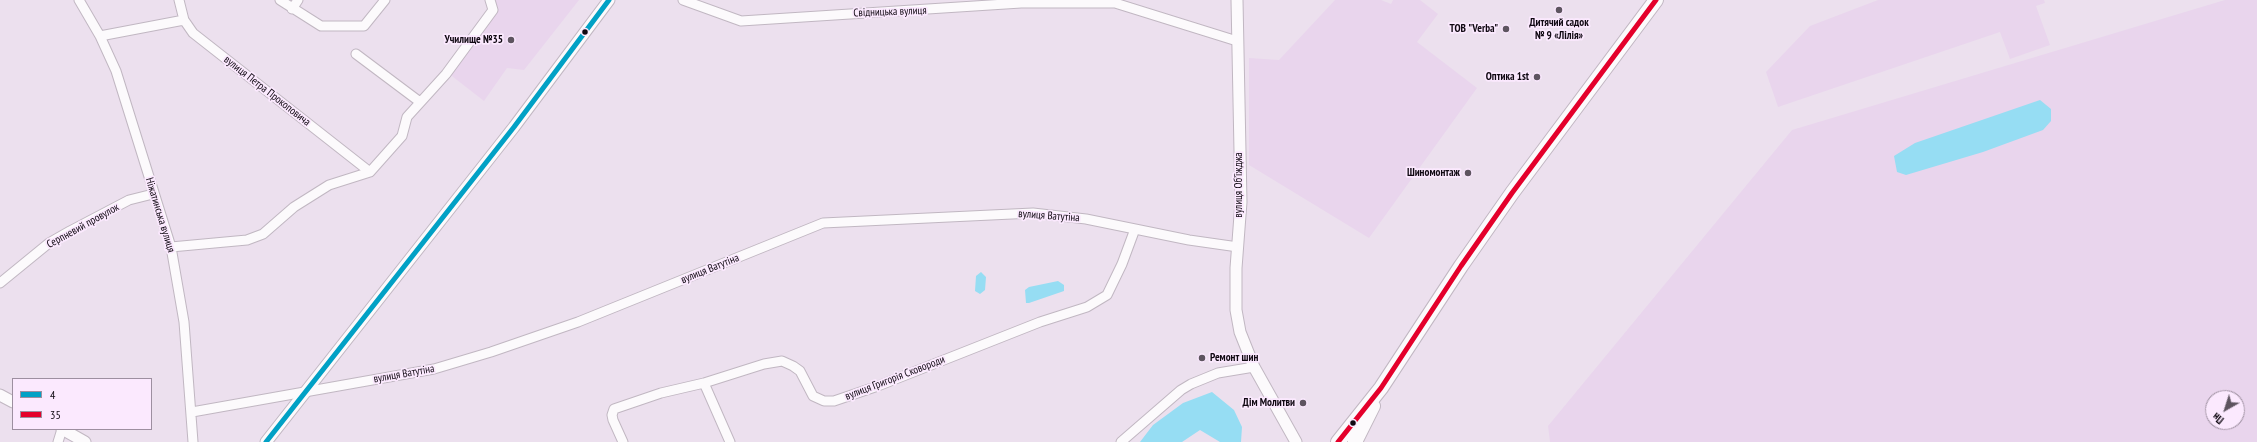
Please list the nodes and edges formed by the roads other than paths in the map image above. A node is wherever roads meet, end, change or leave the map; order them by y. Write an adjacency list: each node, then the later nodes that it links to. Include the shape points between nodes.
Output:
1 (79, 0): 13 (street, Ніжатинська вулиця)
2 (179, 0): 12 (street, вулиця Петра Прокоповича)
3 (280, 0): 11 (street)
4 (298, 0): 11 (street)
5 (385, 0): 11 (street, via 364,26 320,26)
6 (490, 0): 16 (street, via 493,10 446,74)
7 (609, 0): 26 (street, via 514,127)
8 (683, 0): 14 (street, Свідницька вулиця, via 741,21 1021,3 1115,3)
9 (1237, 0): 14 (street, вулиця Обʼїжджа)
10 (1656, 0): 25 (main road, via 1512,193)
11 (292, 9)
12 (184, 20): 13 (street); 17 (street, вулиця Петра Прокоповича, via 194,33)
13 (100, 36): 18 (street, Ніжатинська вулиця, via 116,70)
14 (1238, 41): 21 (street, вулиця Обʼїжджа, via 1241,202)
15 (356, 54): 16 (street)
16 (420, 102): 17 (street, via 407,117 402,136)
17 (370, 172): 20 (street, via 329,185 294,207 263,234 247,240)
18 (153, 194): 20 (street, Ніжатинська вулиця); 22 (street, Серпневий провулок, via 130,200 49,243)
19 (1135, 229): 21 (street, вулиця Ватутіна); 24 (street, вулиця Григорія Сковороди, via 1107,295 1087,307 1040,322 878,386 834,401 818,400 809,392 800,371 782,361); 26 (street, вулиця Ватутіна, via 1086,219 1033,213 823,223 573,323 491,352 434,369)
20 (171, 247): 29 (street, Ніжатинська вулиця, via 184,322)
21 (1238, 247): 23 (street, вулиця Обʼїжджа, via 1236,310 1240,332)
22 (0, 283)
23 (1254, 367): 32 (street, вулиця Обʼїжджа); 39 (street, via 1218,373 1191,384)
24 (704, 383): 37 (street, вулиця Григорія Сковороди, via 661,393 614,410 613,420); 38 (street)
25 (1381, 388): 40 (main road); 41 (main road)
26 (305, 391): 29 (street, вулиця Ватутіна); 36 (street)
27 (0, 395): 28 (street)
28 (12, 401)
29 (192, 412): 35 (street, Ніжатинська вулиця)
30 (62, 430): 33 (street)
31 (64, 430): 34 (street)
32 (1297, 440)
33 (58, 442)
34 (85, 442)
35 (193, 442)
36 (266, 442)
37 (623, 442)
38 (730, 442)
39 (1121, 442)
40 (1338, 442)
41 (1355, 442)

